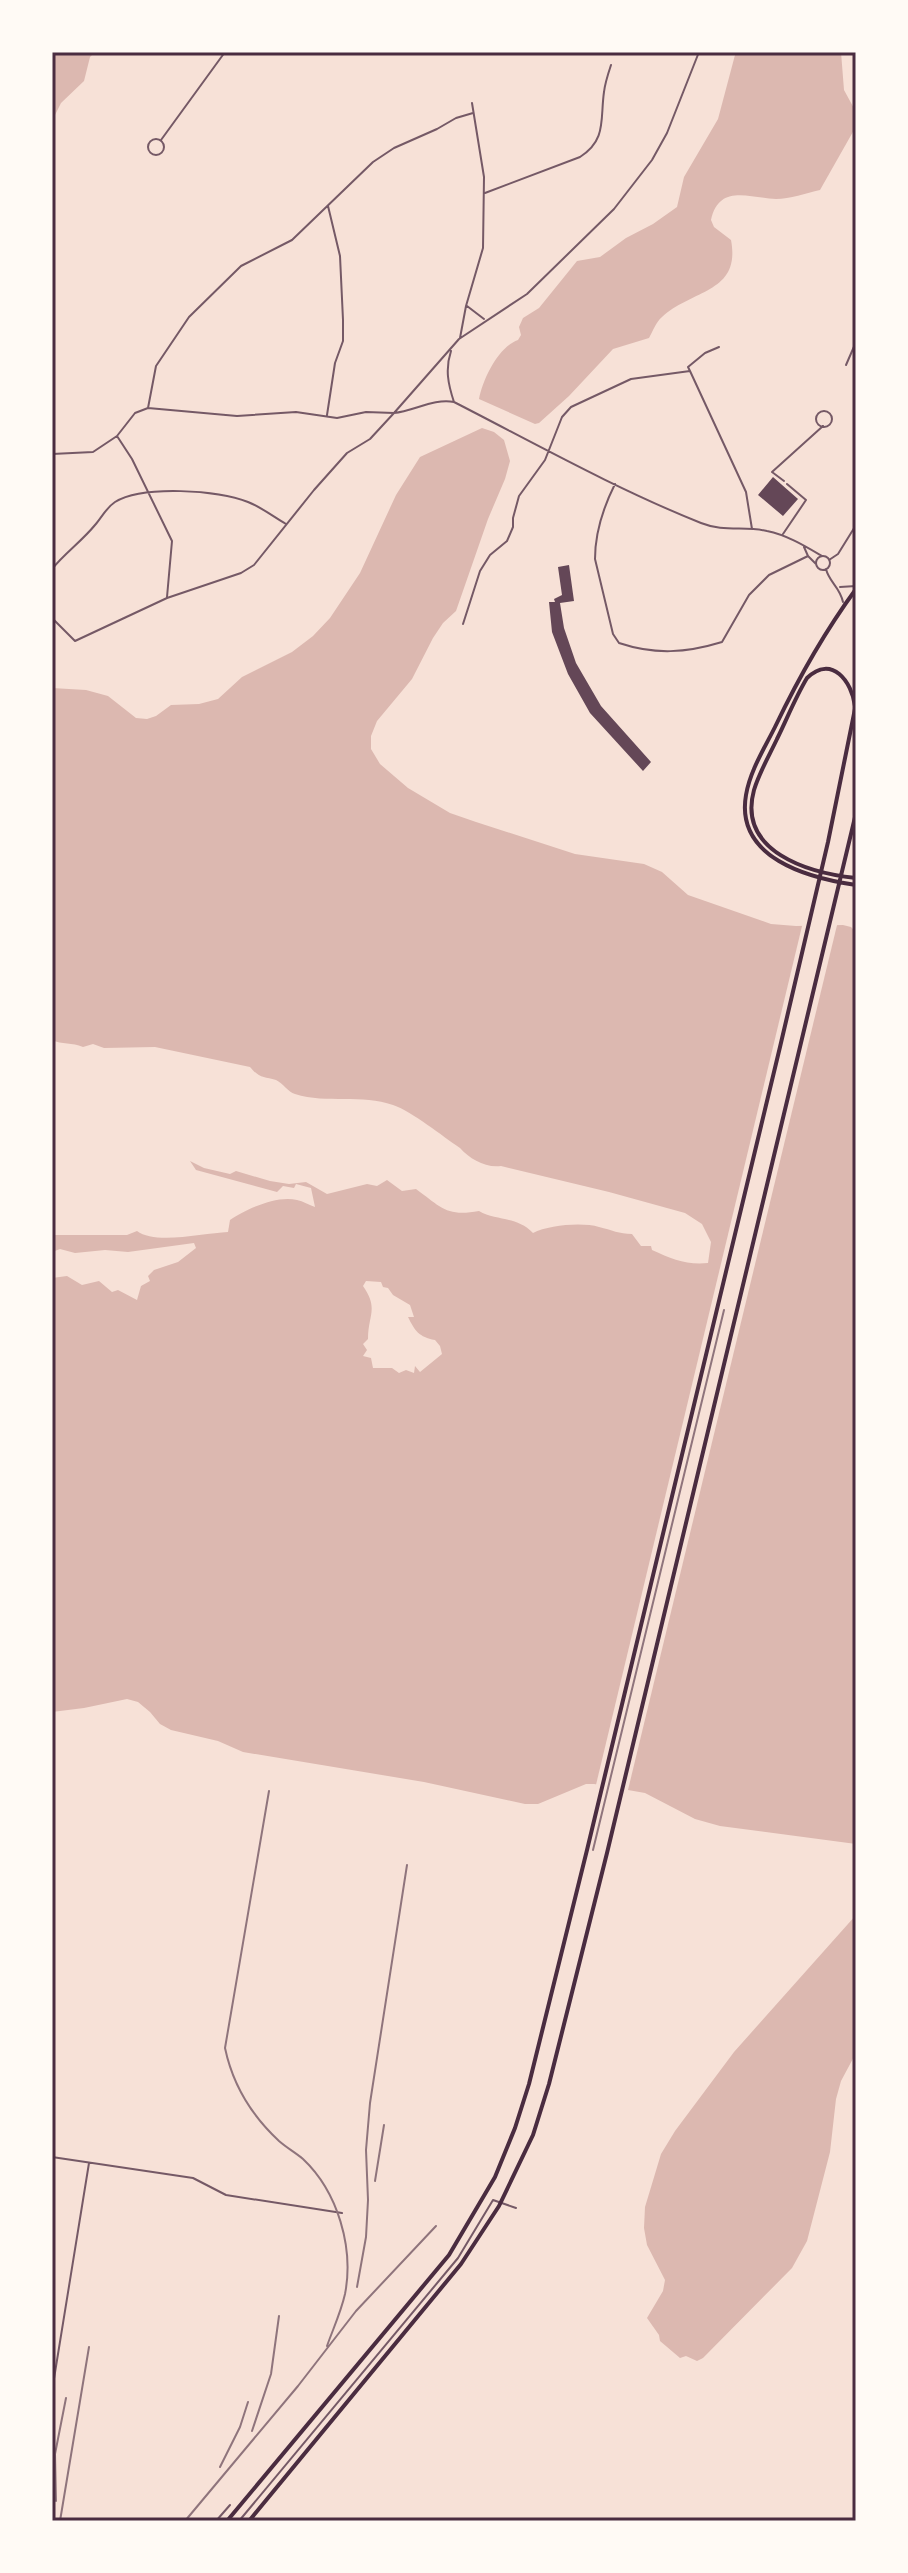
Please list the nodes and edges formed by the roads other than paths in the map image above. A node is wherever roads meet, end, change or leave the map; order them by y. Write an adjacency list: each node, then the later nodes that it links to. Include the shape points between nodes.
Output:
1 (225, 52): 6 (street)
2 (699, 52): 10 (street, via 667,133 614,209 527,294)
3 (611, 65): 7 (street, via 600,131 591,150)
4 (472, 103): 5 (street)
5 (473, 113): 7 (street); 8 (street, via 394,148)
6 (161, 140): 6 (street, via 149,142 151,154 163,152)
7 (484, 194): 9 (street, via 483,248)
8 (327, 205): 18 (street, via 292,240 241,266 189,317 156,366); 20 (street, via 340,256 343,320)
9 (466, 306): 10 (street); 11 (street)
10 (486, 320): 11 (street)
11 (459, 339): 14 (street)
12 (856, 342): 15 (street)
13 (719, 347): 16 (street, via 694,360)
14 (452, 350): 17 (street, via 446,364); 19 (street)
15 (846, 365)
16 (690, 371): 23 (street, via 631,379 571,407); 29 (street, via 746,492)
17 (454, 402): 19 (street); 23 (street)
18 (148, 408): 20 (street); 22 (street, via 135,413)
19 (394, 413): 20 (street); 27 (street, via 370,439 347,453)
20 (327, 417)
21 (823, 426): 30 (street, via 772,472 806,500)
22 (117, 436): 24 (street, via 93,452); 26 (street)
23 (547, 449): 25 (street); 43 (street, via 519,496 507,541 480,571)
24 (52, 454)
25 (615, 484): 29 (street, via 706,525); 32 (street, via 603,506 595,559 619,643 655,653 694,651 722,642 749,595 769,575)
26 (147, 493): 27 (street, via 192,492 249,502); 36 (street, via 118,500 106,509); 40 (street, via 172,541)
27 (287, 524): 40 (street, via 254,565)
28 (856, 525): 34 (street)
29 (752, 529): 30 (street)
30 (782, 535): 31 (street)
31 (803, 546): 32 (street); 33 (street)
32 (808, 556): 35 (street)
33 (822, 556): 34 (street); 35 (street)
34 (829, 560): 37 (street)
35 (817, 565): 37 (street)
36 (52, 569)
37 (826, 569): 38 (street)
38 (839, 587): 39 (street); 41 (street)
39 (856, 587): 41 (highway)
40 (167, 598): 42 (street, via 75,641)
41 (844, 606): 47 (highway, via 802,670 751,777 745,811 753,837 781,864)
42 (52, 618)
43 (463, 624)
44 (856, 705): 46 (highway, via 851,685 840,674 812,673 758,779 752,806 757,831 773,851 805,867); 55 (highway, via 828,842 587,1850 515,2128 495,2177 449,2255)
45 (856, 813): 57 (highway, via 607,1853 533,2135 467,2257)
46 (856, 878)
47 (856, 885)
48 (52, 2157): 49 (street)
49 (89, 2163): 51 (street, via 193,2178 226,2195); 52 (street)
50 (516, 2208): 56 (street, via 493,2200 458,2258)
51 (342, 2213)
52 (52, 2391)
53 (230, 2505): 54 (street)
54 (216, 2521)
55 (227, 2521)
56 (239, 2521)
57 (249, 2521)

